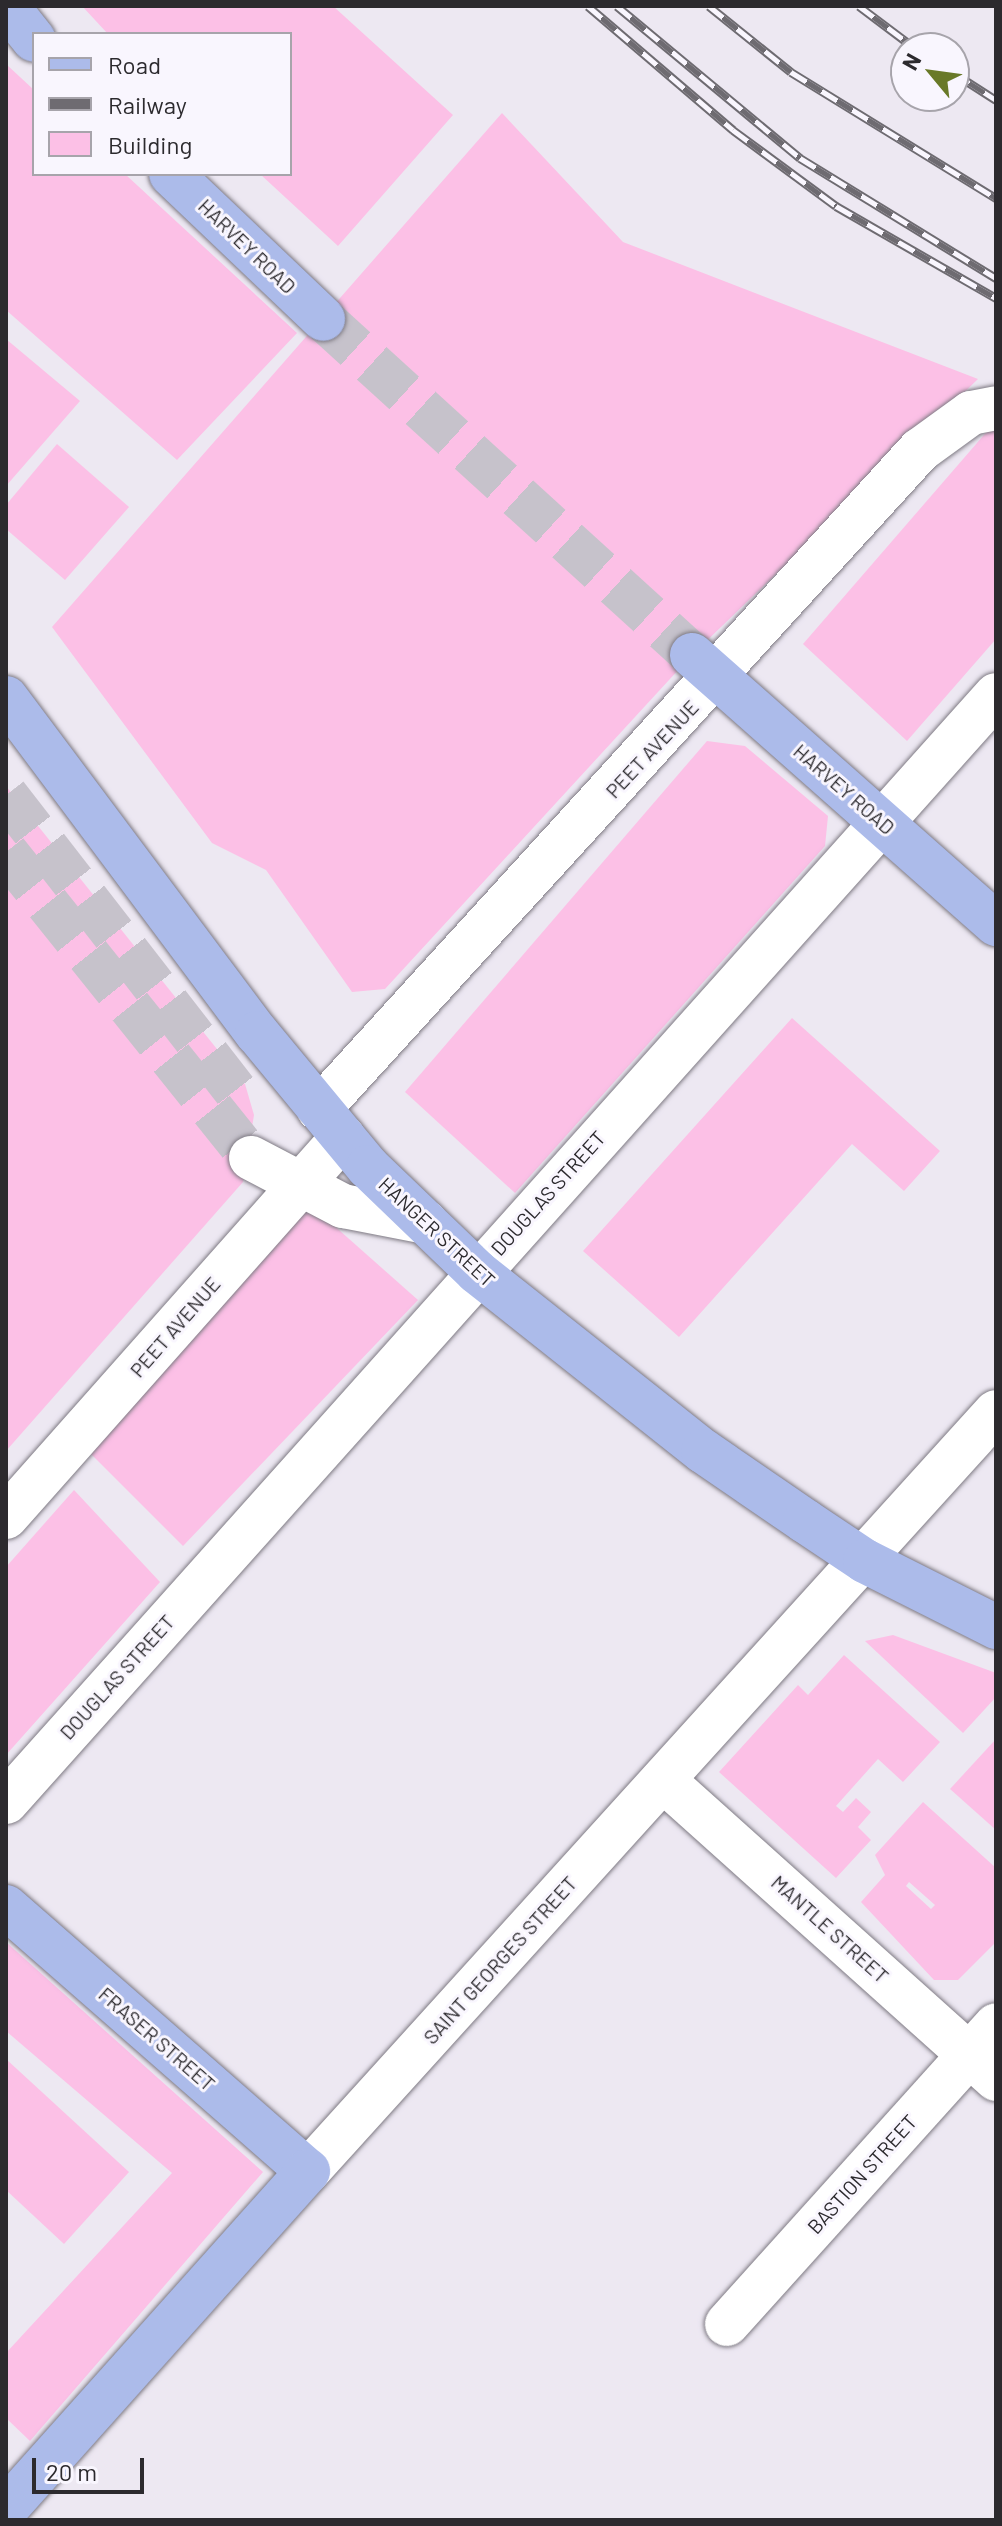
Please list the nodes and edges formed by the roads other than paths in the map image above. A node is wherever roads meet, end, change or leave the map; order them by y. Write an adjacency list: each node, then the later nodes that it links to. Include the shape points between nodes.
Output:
1 (7, 6): 2 (main road)
2 (32, 37)
3 (173, 176): 4 (main road, HARVEY ROAD)
4 (323, 319)
5 (996, 408): 6 (street, PEET AVENUE, via 971,413 920,450)
6 (704, 666): 9 (main road, HARVEY ROAD); 11 (street, PEET AVENUE)
7 (996, 695): 9 (street, DOUGLAS STREET)
8 (6, 698): 11 (main road, HANGER STREET, via 163,914)
9 (882, 823): 10 (main road, HARVEY ROAD); 15 (street, DOUGLAS STREET)
10 (996, 924)
11 (331, 1123): 13 (street, PEET AVENUE); 14 (main road, HANGER STREET)
12 (251, 1158): 13 (street)
13 (300, 1180): 14 (street, via 343,1206); 17 (street, PEET AVENUE)
14 (425, 1222): 15 (main road, HANGER STREET)
15 (477, 1272): 18 (main road, HANGER STREET, via 703,1451); 21 (street, DOUGLAS STREET)
16 (996, 1412): 18 (street, SAINT GEORGES STREET)
17 (6, 1517)
18 (865, 1561): 19 (main road, HANGER STREET); 20 (street, SAINT GEORGES STREET)
19 (996, 1627)
20 (663, 1780): 23 (street, MANTLE STREET); 24 (street, SAINT GEORGES STREET)
21 (6, 1802)
22 (6, 1907): 24 (main road, FRASER STREET)
23 (987, 2053): 25 (street, BASTION STREET)
24 (308, 2171): 26 (main road, SAINT GEORGES STREET)
25 (727, 2324)
26 (6, 2509)

